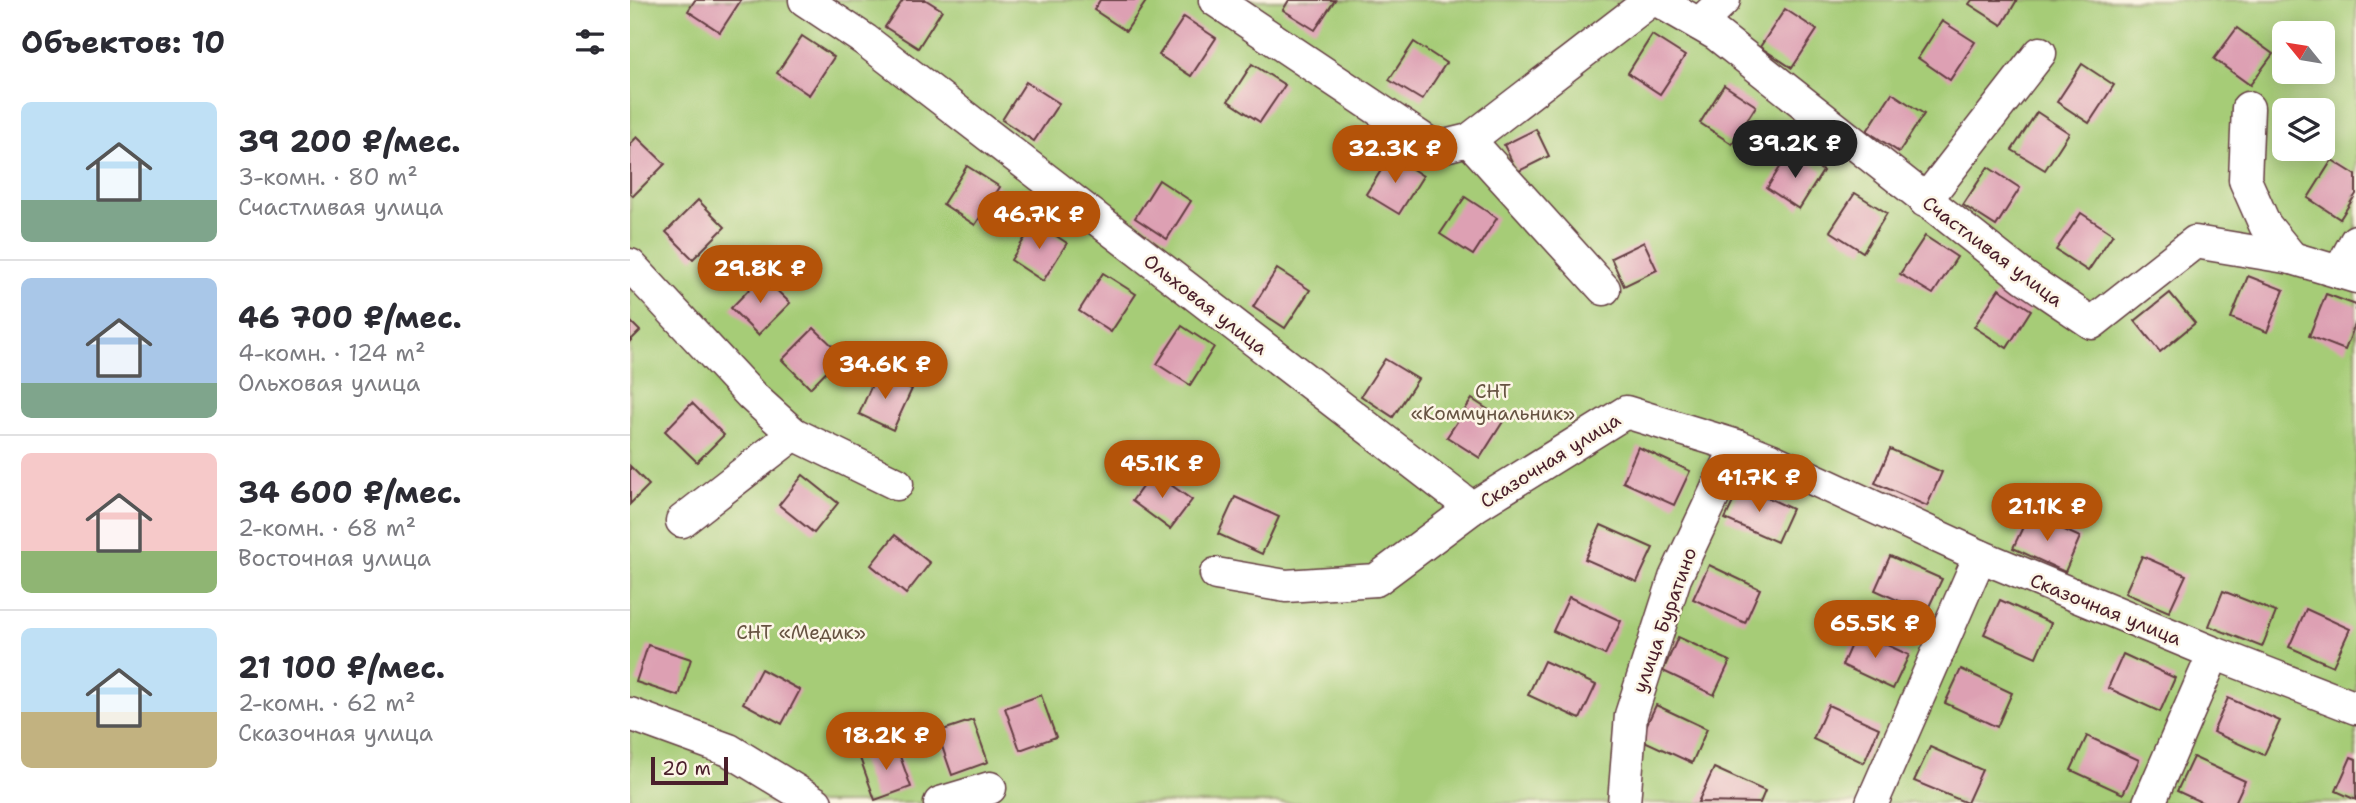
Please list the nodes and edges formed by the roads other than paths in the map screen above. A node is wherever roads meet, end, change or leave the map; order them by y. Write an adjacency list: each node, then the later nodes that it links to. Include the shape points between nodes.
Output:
1 (805, 0): 19 (street, Ольховая улица, via 865,40)
2 (1215, 0): 9 (street, via 1436,148)
3 (1651, 0): 9 (street)
4 (1657, 0): 6 (street, Счастливая улица)
5 (1724, 0): 6 (street)
6 (1699, 24): 10 (street, Счастливая улица)
7 (2040, 53): 10 (street)
8 (2248, 108): 12 (street, via 2245,180 2265,225)
9 (1469, 140): 15 (street)
10 (1925, 201): 12 (street, Счастливая улица, via 2092,323 2195,242)
11 (2356, 241): 14 (street)
12 (2292, 258): 14 (street, Счастливая улица)
13 (630, 265): 16 (street, via 752,396)
14 (2348, 275)
15 (1604, 289)
16 (794, 434): 18 (street); 20 (street)
17 (1737, 446): 19 (street, Сказочная улица, via 1626,412); 21 (street, Сказочная улица); 29 (street, улица Буратино, via 1675,578 1631,715)
18 (897, 484)
19 (1472, 508): 22 (street, Сказочная улица, via 1376,580 1286,586)
20 (682, 522)
21 (1980, 556): 23 (street, Сказочная улица); 30 (street)
22 (1216, 574)
23 (2214, 653): 24 (street, Сказочная улица); 31 (street)
24 (2356, 708)
25 (630, 714): 27 (street, via 729,750)
26 (990, 788): 28 (street)
27 (816, 803)
28 (940, 803)
29 (1624, 803)
30 (1872, 803)
31 (2149, 803)

